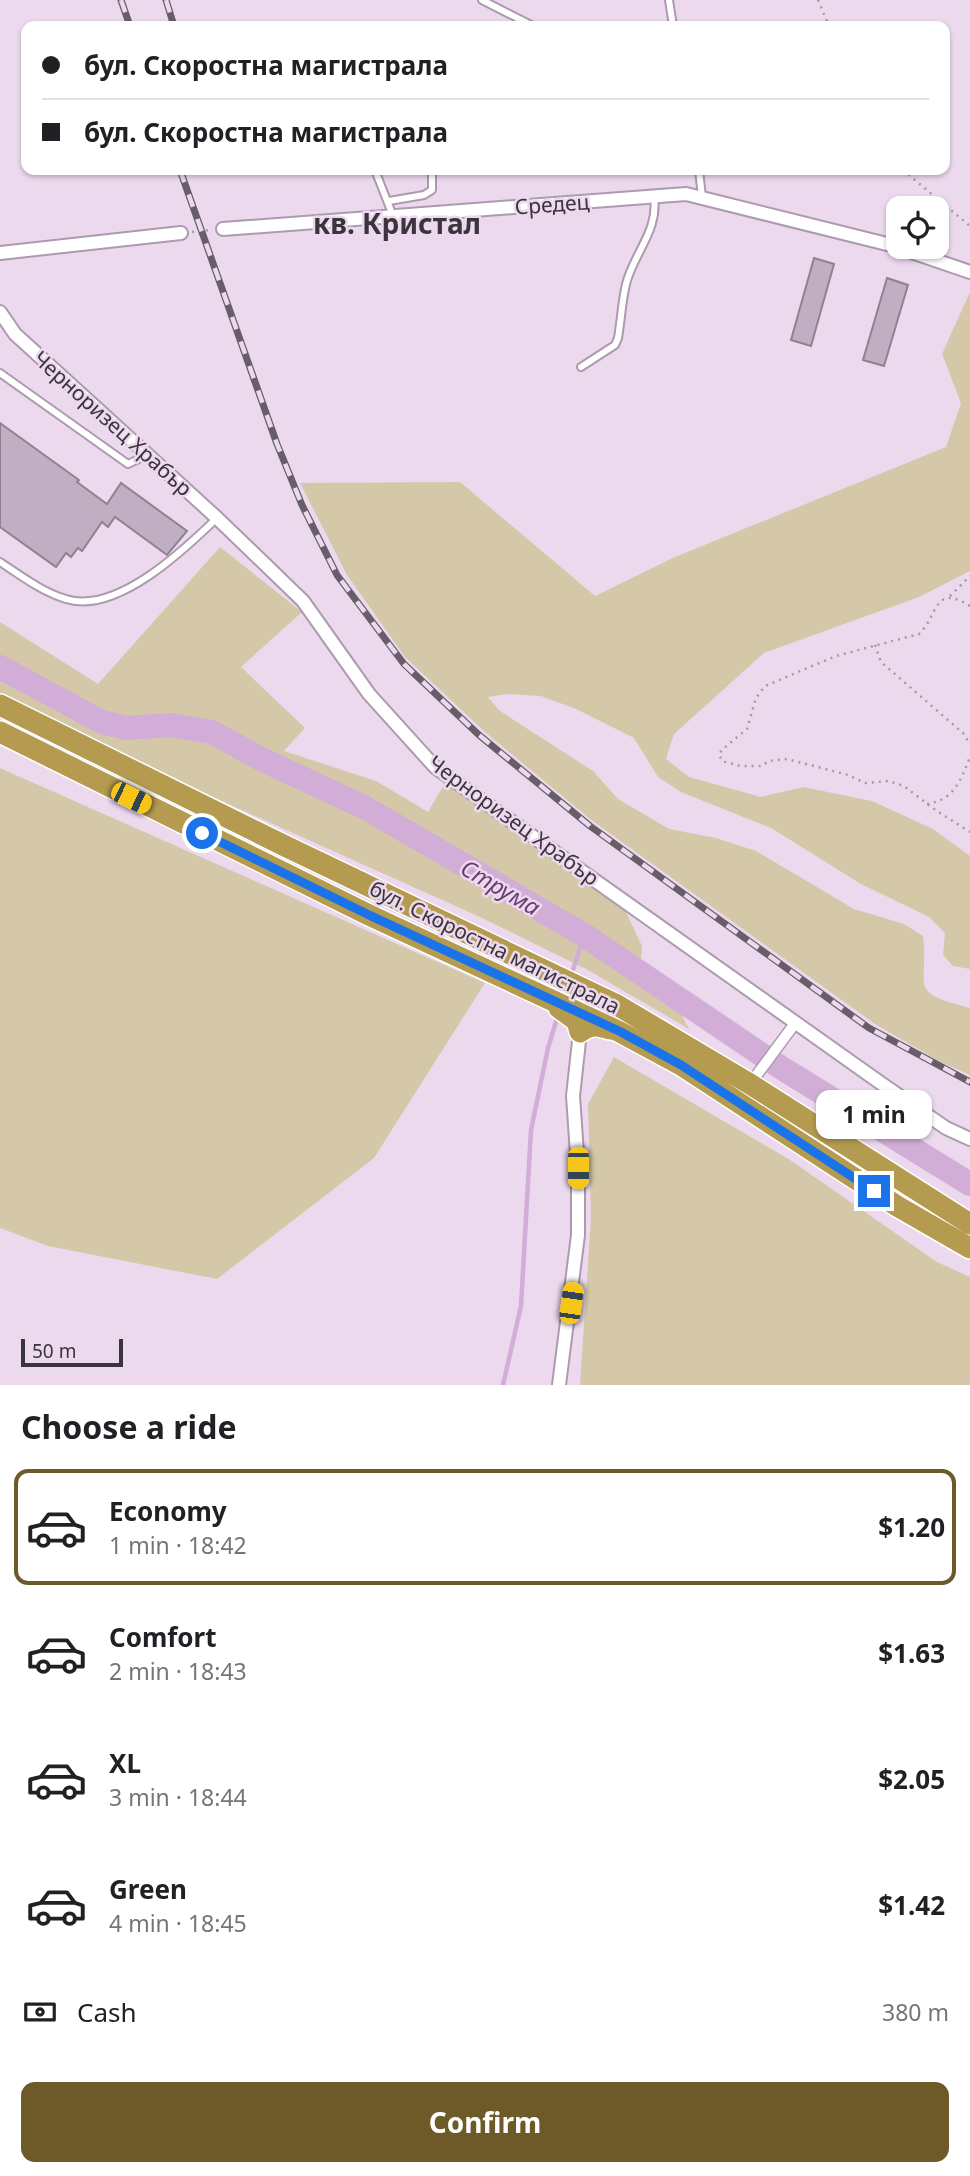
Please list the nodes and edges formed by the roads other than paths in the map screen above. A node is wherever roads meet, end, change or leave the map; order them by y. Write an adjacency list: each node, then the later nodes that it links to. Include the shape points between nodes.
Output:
1 (482, 0): 3 (lane)
2 (669, 0): 4 (lane)
3 (523, 21)
4 (672, 21)
5 (377, 175): 10 (lane)
6 (432, 175): 10 (lane, via 432,190 424,195)
7 (700, 175): 9 (lane)
8 (654, 197): 9 (street, Средец); 11 (street, Средец); 17 (lane, via 653,222 626,282 615,345)
9 (702, 197): 15 (street, Средец, via 891,245)
10 (389, 201): 11 (lane)
11 (393, 216): 12 (street, Средец)
12 (223, 229)
13 (181, 233): 14 (street)
14 (0, 253)
15 (970, 272)
16 (0, 312): 19 (street, Черноризец Храбър, via 15,334)
17 (581, 367)
18 (0, 373): 19 (lane, via 128,464)
19 (147, 456): 20 (street, Черноризец Храбър)
20 (217, 518): 21 (lane, via 173,560 113,595 85,602 65,599); 25 (street, Черноризец Храбър, via 303,601 369,694 435,767)
21 (0, 562)
22 (0, 705): 28 (highway, бул. Скоростна магистрала, via 585,988)
23 (0, 732): 24 (highway, бул. Скоростна магистрала)
24 (477, 964): 26 (highway, via 569,1014); 27 (highway, бул. Скоростна магистрала)
25 (796, 1022): 28 (street); 29 (street, Черноризец Храбър, via 936,1121)
26 (580, 1032): 27 (highway, via 596,1025); 32 (street, via 573,1096 578,1235)
27 (621, 1032): 31 (highway, бул. Скоростна магистрала, via 681,1065 897,1206)
28 (753, 1079): 30 (highway, бул. Скоростна магистрала)
29 (970, 1139)
30 (970, 1224)
31 (970, 1248)
32 (559, 1385)

